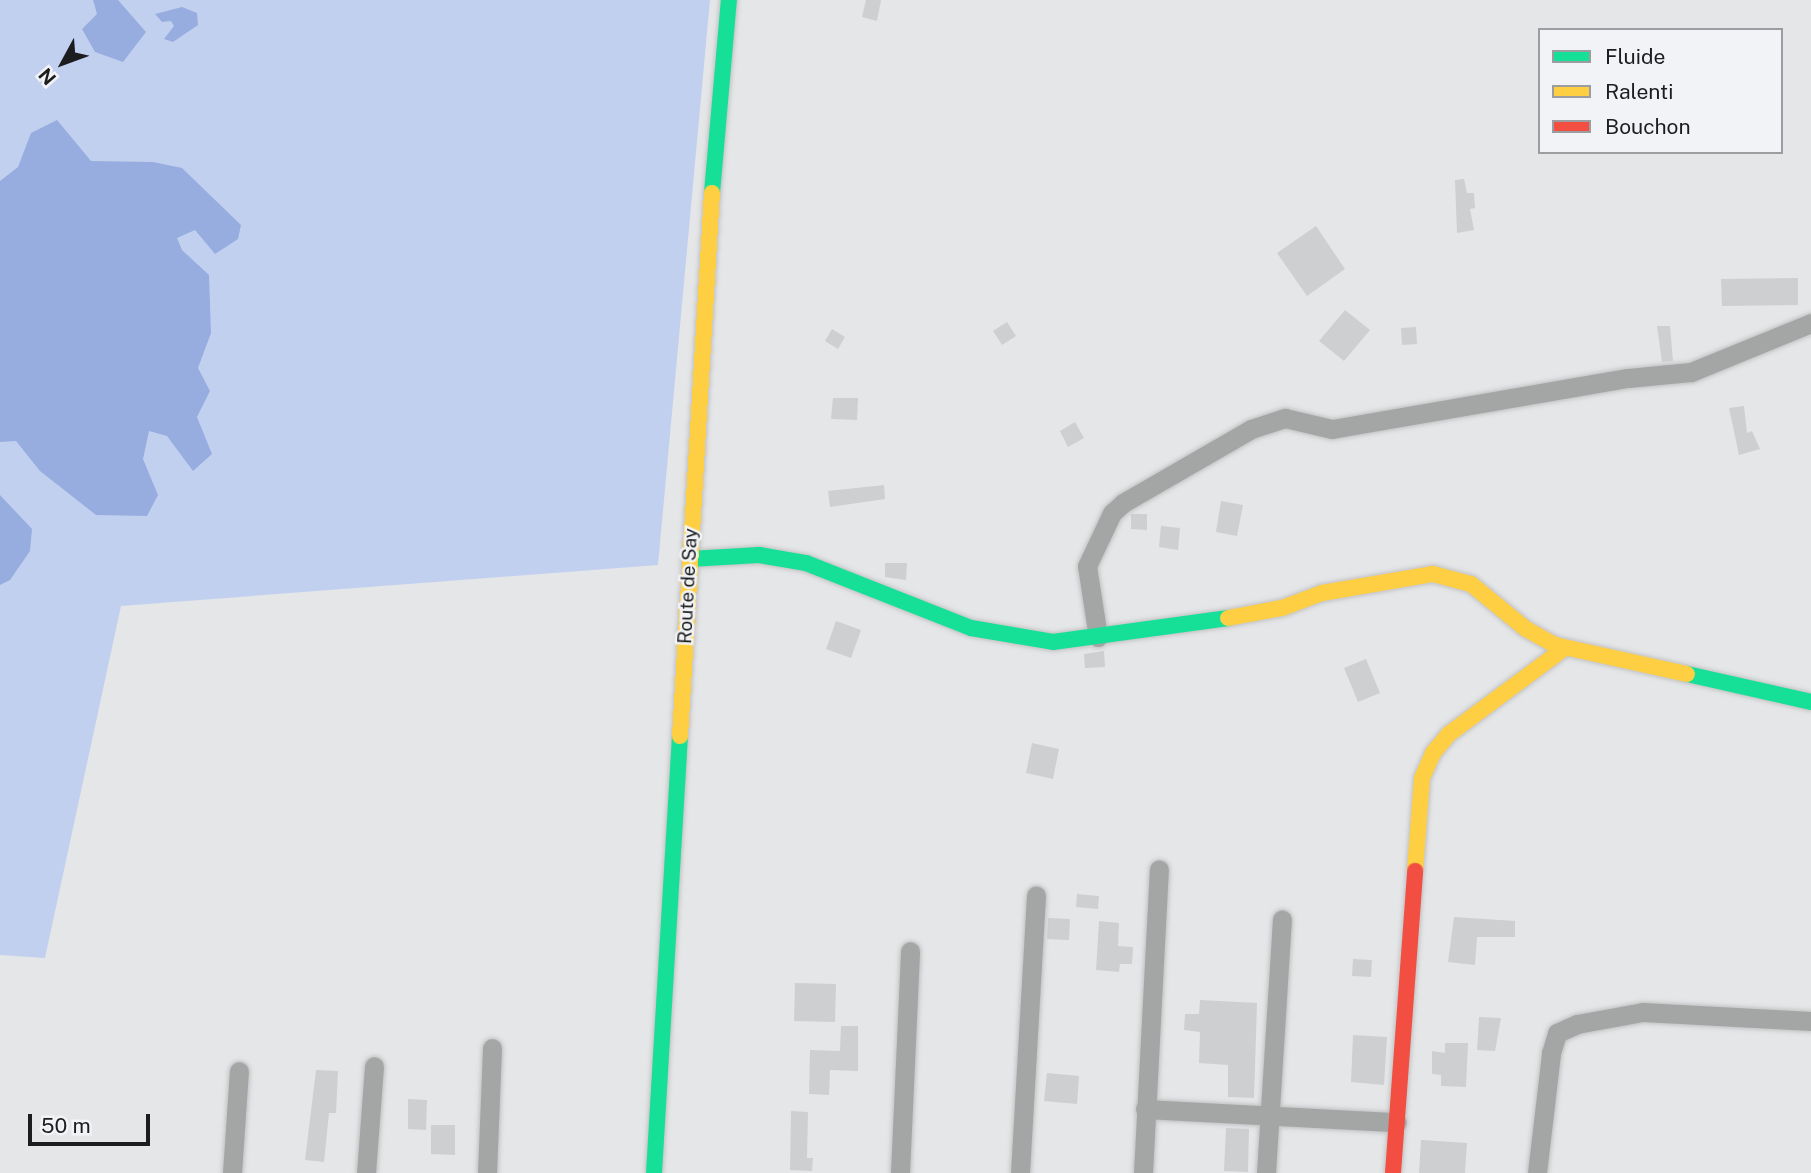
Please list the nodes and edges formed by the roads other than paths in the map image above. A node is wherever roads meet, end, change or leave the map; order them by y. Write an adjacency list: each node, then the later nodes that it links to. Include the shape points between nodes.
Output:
1 (729, 0): 3 (street, Route de Say)
2 (1811, 323): 4 (street, via 1691,372 1628,378 1332,429 1285,418 1251,429 1112,513 1087,566)
3 (690, 559): 4 (street, via 759,555 806,563 971,628 1053,642); 21 (street, Route de Say)
4 (1098, 637): 5 (street, via 1224,620 1283,608 1322,593 1433,574 1471,584 1526,629)
5 (1565, 648): 6 (street); 17 (street, via 1449,734 1433,753 1422,778)
6 (1811, 702)
7 (1159, 869): 15 (street)
8 (1036, 895): 23 (street)
9 (1282, 920): 16 (street)
10 (910, 951): 22 (street)
11 (1811, 1021): 27 (street, via 1643,1012 1577,1024 1557,1033 1550,1053)
12 (492, 1048): 20 (street)
13 (374, 1066): 19 (street)
14 (239, 1071): 18 (street)
15 (1145, 1110): 16 (street); 24 (street)
16 (1270, 1115): 17 (street); 25 (street)
17 (1396, 1122): 26 (street)
18 (232, 1173)
19 (366, 1173)
20 (487, 1173)
21 (654, 1173)
22 (900, 1173)
23 (1020, 1173)
24 (1143, 1173)
25 (1266, 1173)
26 (1393, 1173)
27 (1537, 1173)

